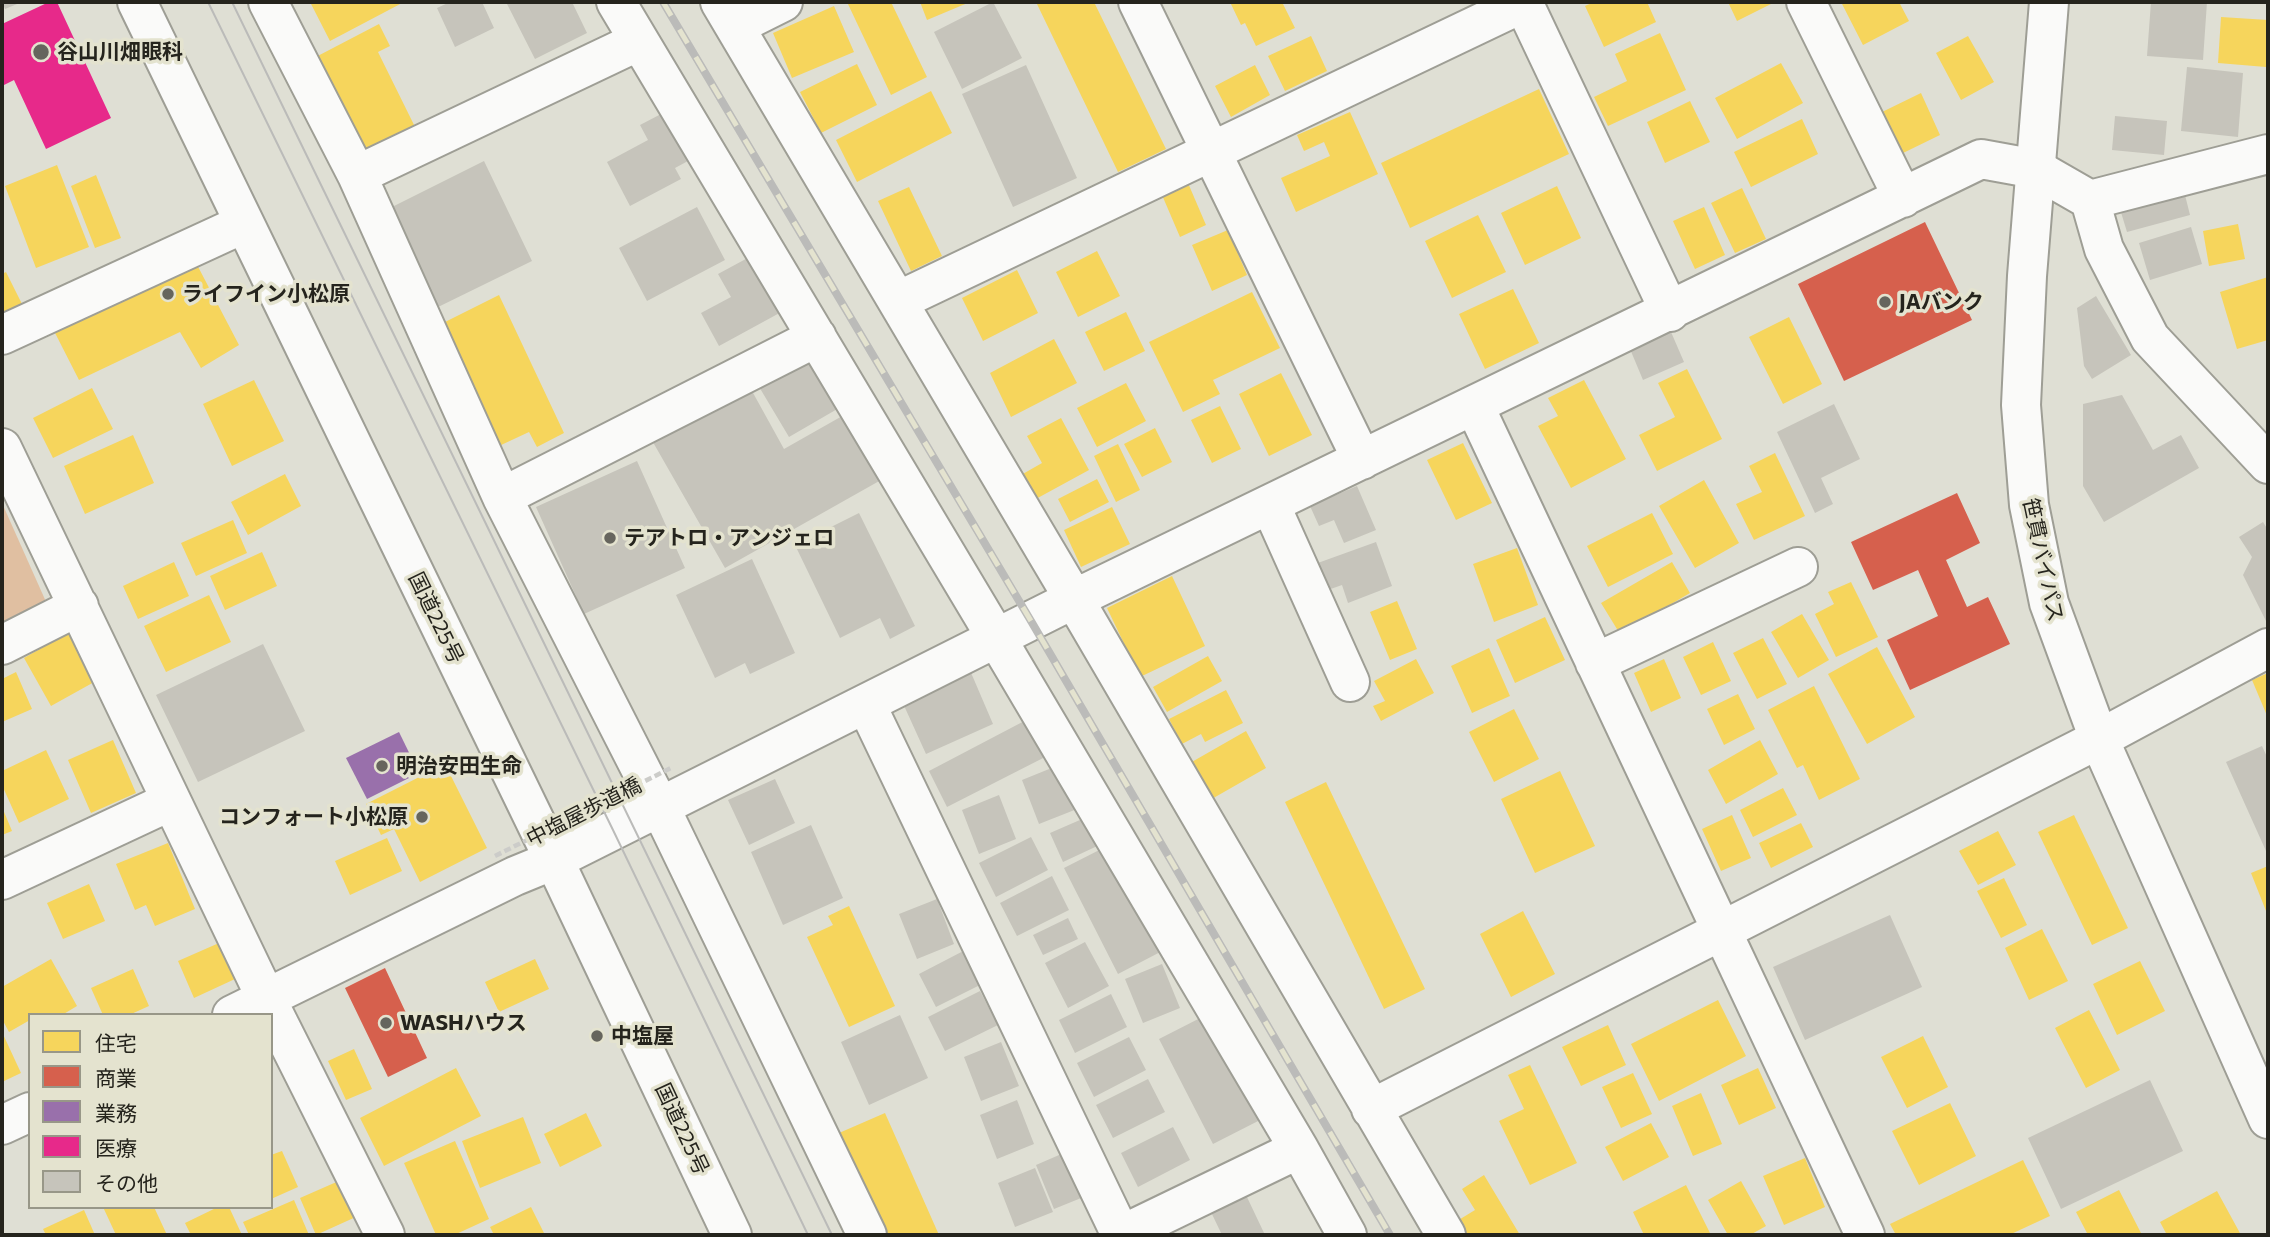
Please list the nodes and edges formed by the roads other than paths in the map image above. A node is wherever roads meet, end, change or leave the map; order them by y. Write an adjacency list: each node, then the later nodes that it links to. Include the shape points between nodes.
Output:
1 (136, 2): 17 (main road, 国道225号)
2 (268, 2): 14 (main road)
3 (616, 2): 10 (main road)
4 (783, 2): 9 (main road)
5 (1138, 2): 11 (main road)
6 (1524, 2): 11 (main road); 19 (main road)
7 (1806, 2): 15 (main road)
8 (2049, 2): 13 (main road, 笹貫バイパス)
9 (728, 14): 18 (main road)
10 (639, 41): 14 (main road); 21 (main road)
11 (1211, 151): 18 (main road); 24 (main road)
12 (2268, 154): 16 (main road)
13 (2036, 169): 15 (main road, via 1981,159); 16 (main road); 37 (main road, 笹貫バイパス, via 2021,405 2029,505 2049,603)
14 (357, 175): 26 (main road)
15 (1903, 198): 19 (main road)
16 (2090, 200): 25 (main road, via 2104,249 2150,338)
17 (243, 224): 20 (main road); 40 (main road, 国道225号)
18 (898, 300): 29 (main road)
19 (1670, 312): 22 (main road)
20 (2, 335)
21 (817, 337): 26 (main road); 31 (main road)
22 (1474, 405): 24 (main road); 34 (main road)
23 (2, 448): 30 (main road)
24 (1362, 460): 27 (main road)
25 (2268, 464)
26 (502, 497): 39 (main road)
27 (1270, 504): 29 (main road); 35 (main road)
28 (1798, 567): 34 (main road)
29 (1074, 599): 31 (main road); 47 (main road)
30 (79, 606): 32 (main road); 38 (main road)
31 (997, 639): 36 (main road); 51 (main road)
32 (2, 645)
33 (2268, 648): 37 (main road)
34 (1595, 663): 42 (main road)
35 (1350, 682)
36 (866, 705): 39 (main road); 55 (main road)
37 (2099, 739): 42 (main road); 49 (main road, 笹貫バイパス)
38 (171, 801): 41 (main road); 43 (main road)
39 (660, 807): 40 (main road); 54 (main road)
40 (554, 860): 43 (main road); 53 (main road, 国道225号)
41 (2, 880)
42 (1720, 930): 47 (main road); 58 (main road)
43 (266, 998): 44 (main road); 45 (main road)
44 (236, 1013)
45 (273, 1013)
46 (273, 1014): 52 (main road)
47 (1371, 1109): 57 (main road)
48 (28, 1113): 50 (main road)
49 (2268, 1119)
50 (2, 1125)
51 (1299, 1149): 55 (main road); 56 (main road)
52 (371, 1231)
53 (732, 1235)
54 (867, 1235)
55 (1121, 1235)
56 (1347, 1235)
57 (1446, 1235)
58 (1865, 1235)

